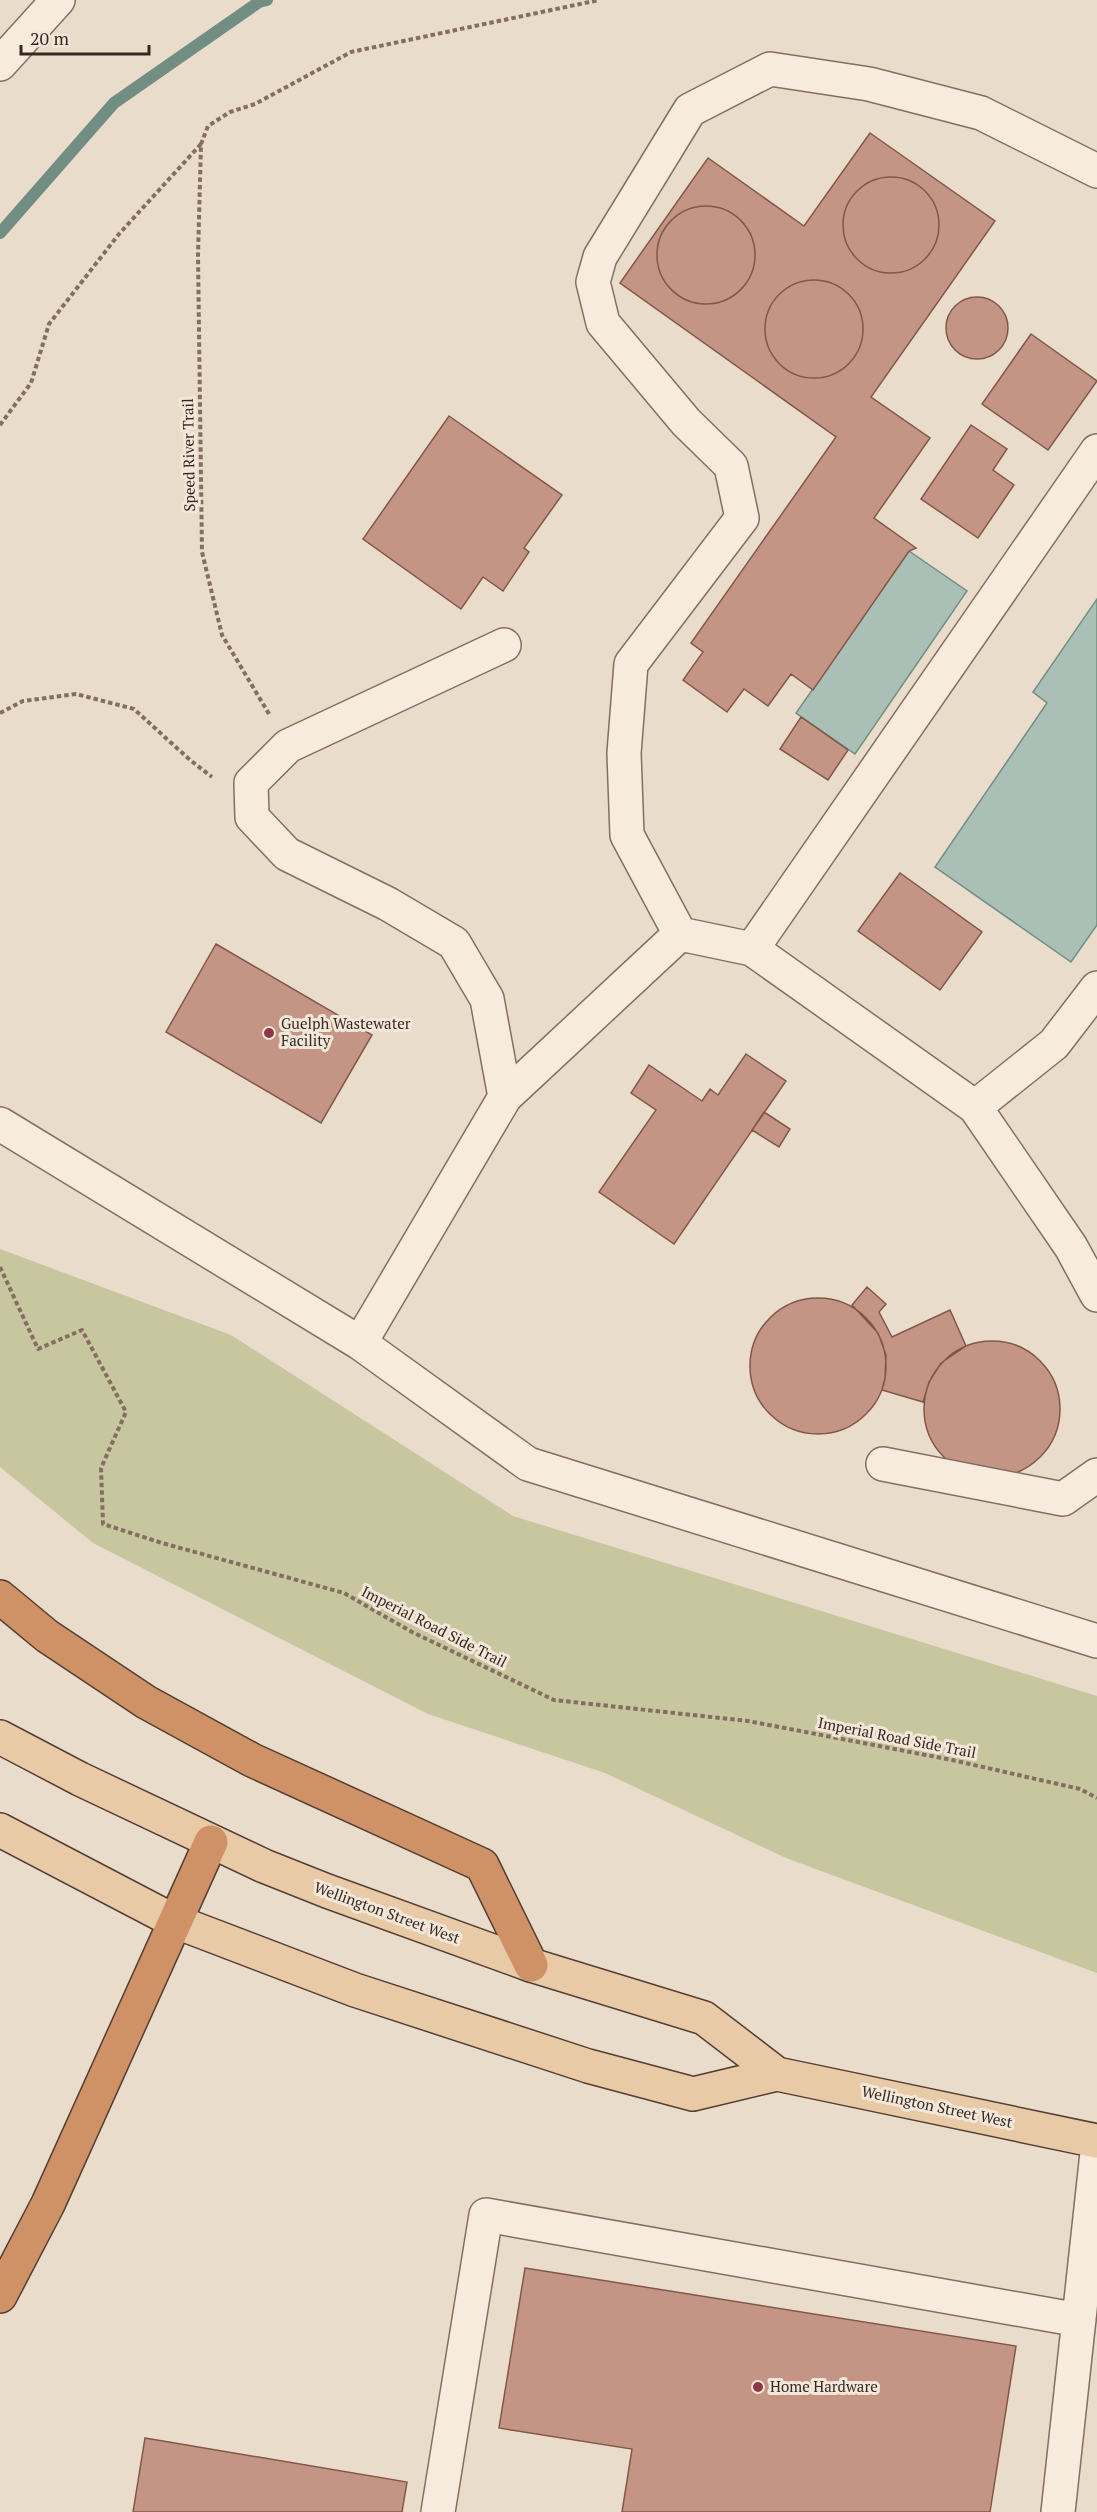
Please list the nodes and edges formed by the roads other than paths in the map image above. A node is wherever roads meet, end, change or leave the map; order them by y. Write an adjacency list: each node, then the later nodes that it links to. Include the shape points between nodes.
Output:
1 (58, 0): 2 (lane)
2 (0, 64)
3 (1097, 171): 6 (lane, via 981,113 868,84 770,69 690,110 600,257 593,282 603,323 686,422 731,466 742,518 631,664 624,753 627,835)
4 (1097, 451): 7 (lane)
5 (504, 645): 9 (lane, via 288,746 251,783 251,791 252,817 287,854 388,904 454,943 487,999)
6 (680, 934): 7 (lane); 9 (lane)
7 (752, 949): 10 (lane)
8 (1097, 988): 10 (lane, via 1054,1044)
9 (505, 1097): 13 (lane)
10 (975, 1107): 12 (lane, via 1071,1247)
11 (0, 1124): 13 (lane)
12 (1097, 1295)
13 (360, 1343): 17 (lane, via 528,1464)
14 (883, 1464): 15 (lane, via 1063,1499)
15 (1097, 1475)
16 (0, 1597): 22 (highway, via 47,1636 146,1702 252,1760 482,1865)
17 (1097, 1641)
18 (0, 1737): 20 (main road, Wellington Street West)
19 (0, 1830): 21 (main road, Wellington Street West)
20 (211, 1842): 21 (highway); 22 (main road, Wellington Street West, via 327,1891)
21 (174, 1921): 23 (main road, Wellington Street West, via 355,1990 588,2066 693,2094); 26 (highway, via 48,2204)
22 (531, 1965): 23 (main road, Wellington Street West, via 704,2018)
23 (777, 2074): 24 (main road, Wellington Street West)
24 (1097, 2141)
25 (1097, 2153): 27 (lane)
26 (0, 2296)
27 (1079, 2320): 28 (lane, via 486,2215); 29 (lane)
28 (438, 2512)
29 (1058, 2512)

